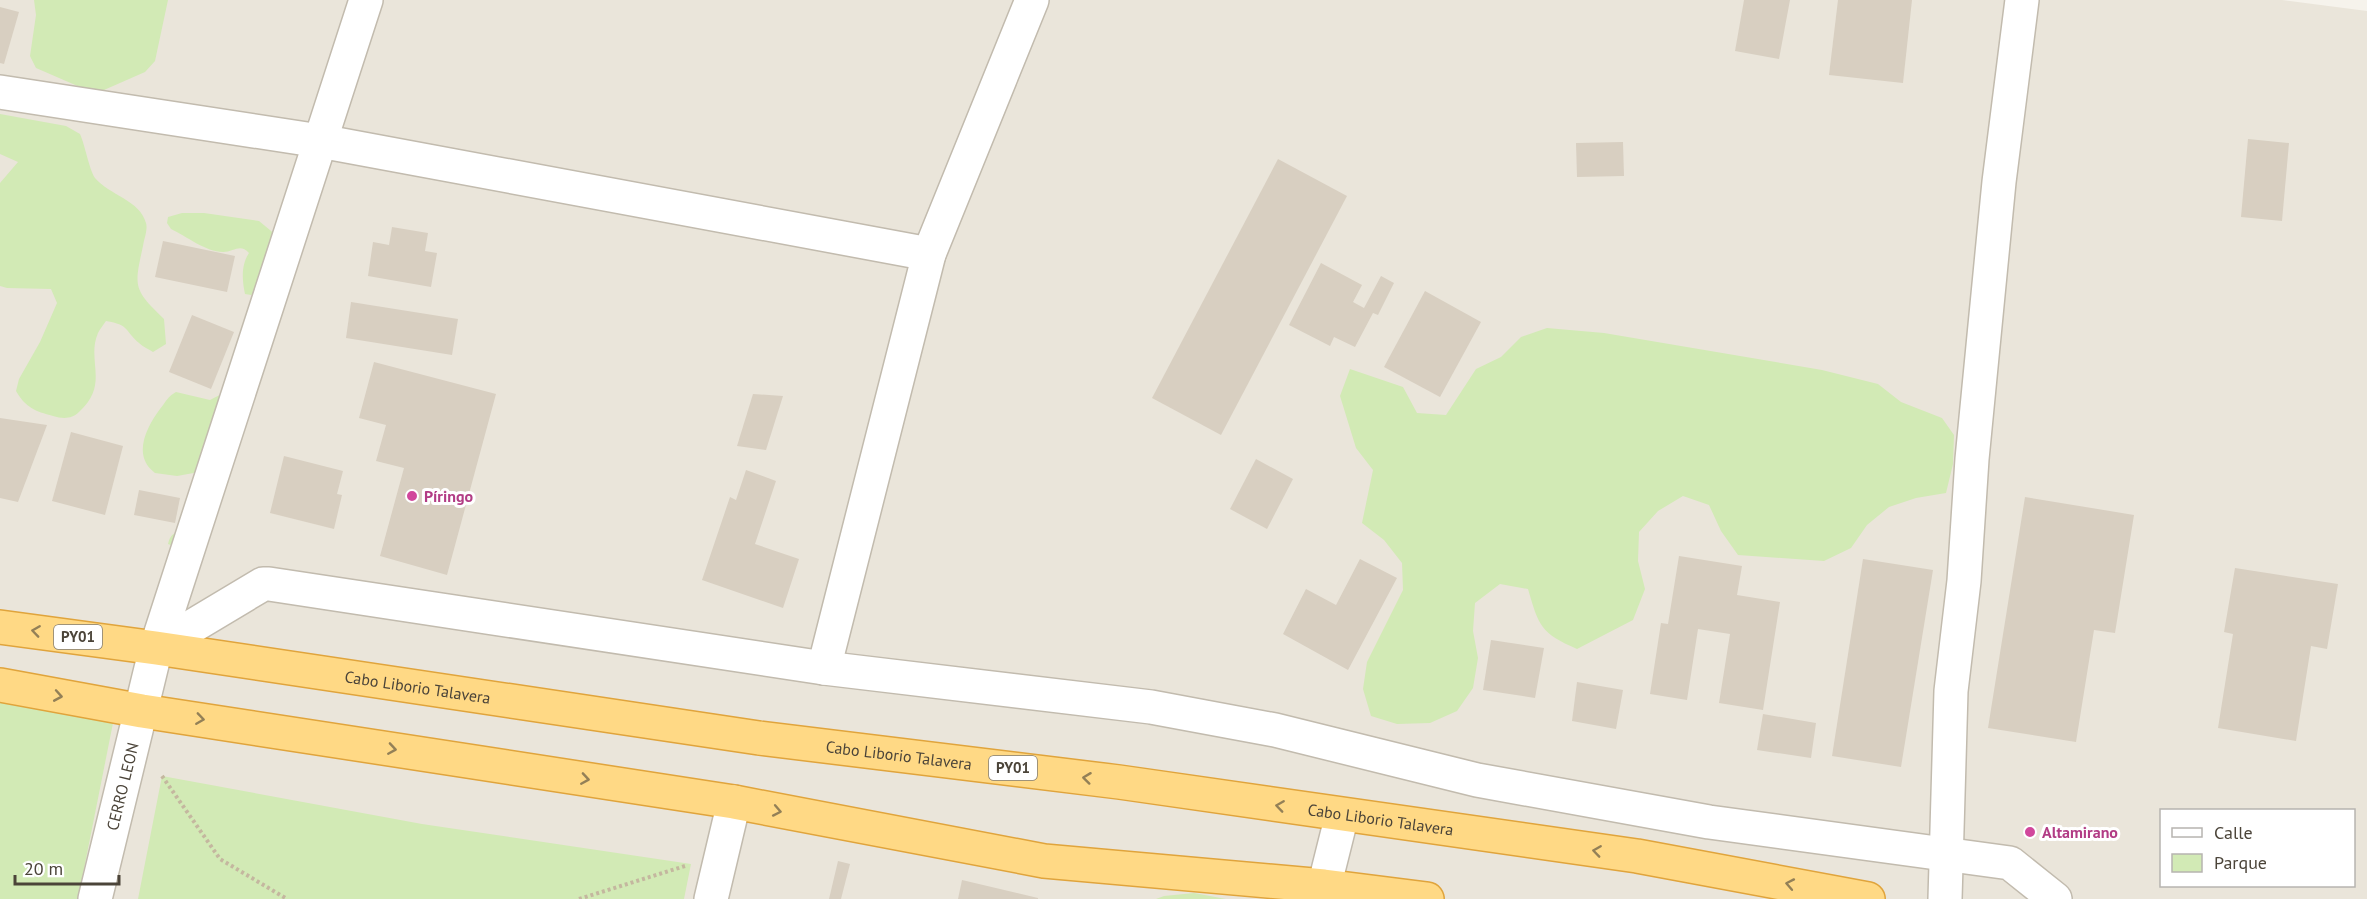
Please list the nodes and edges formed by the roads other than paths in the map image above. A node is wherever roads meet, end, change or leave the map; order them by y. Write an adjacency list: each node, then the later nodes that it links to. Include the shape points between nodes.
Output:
1 (366, 0): 5 (street, CERRO LEON)
2 (1032, 0): 6 (street)
3 (2022, 0): 14 (street, via 1997,193 1951,691)
4 (0, 92): 5 (street)
5 (320, 141): 6 (street); 8 (street, CERRO LEON)
6 (929, 254): 9 (street)
7 (0, 627): 8 (highway, Cabo Liborio Talavera / PY01, one-way to 7)
8 (156, 648): 9 (street, via 263,584); 11 (street, CERRO LEON); 13 (highway, Cabo Liborio Talavera / PY01, one-way to 8, via 1108,781 759,738)
9 (824, 668): 14 (street, via 1151,707 1275,730 1478,780 1709,822)
10 (0, 686): 11 (highway, one-way to 11)
11 (142, 711): 12 (highway, one-way to 12); 16 (street, CERRO LEON)
12 (734, 802): 15 (highway, one-way to 15, via 1044,861); 17 (street)
13 (1342, 815): 15 (street); 19 (highway, Cabo Liborio Talavera / PY01, one-way to 13, via 1637,856)
14 (1946, 853): 20 (street); 21 (street, via 2010,863)
15 (1322, 892): 18 (highway)
16 (95, 899)
17 (711, 899)
18 (1427, 899)
19 (1868, 899)
20 (1945, 899)
21 (2055, 899)

